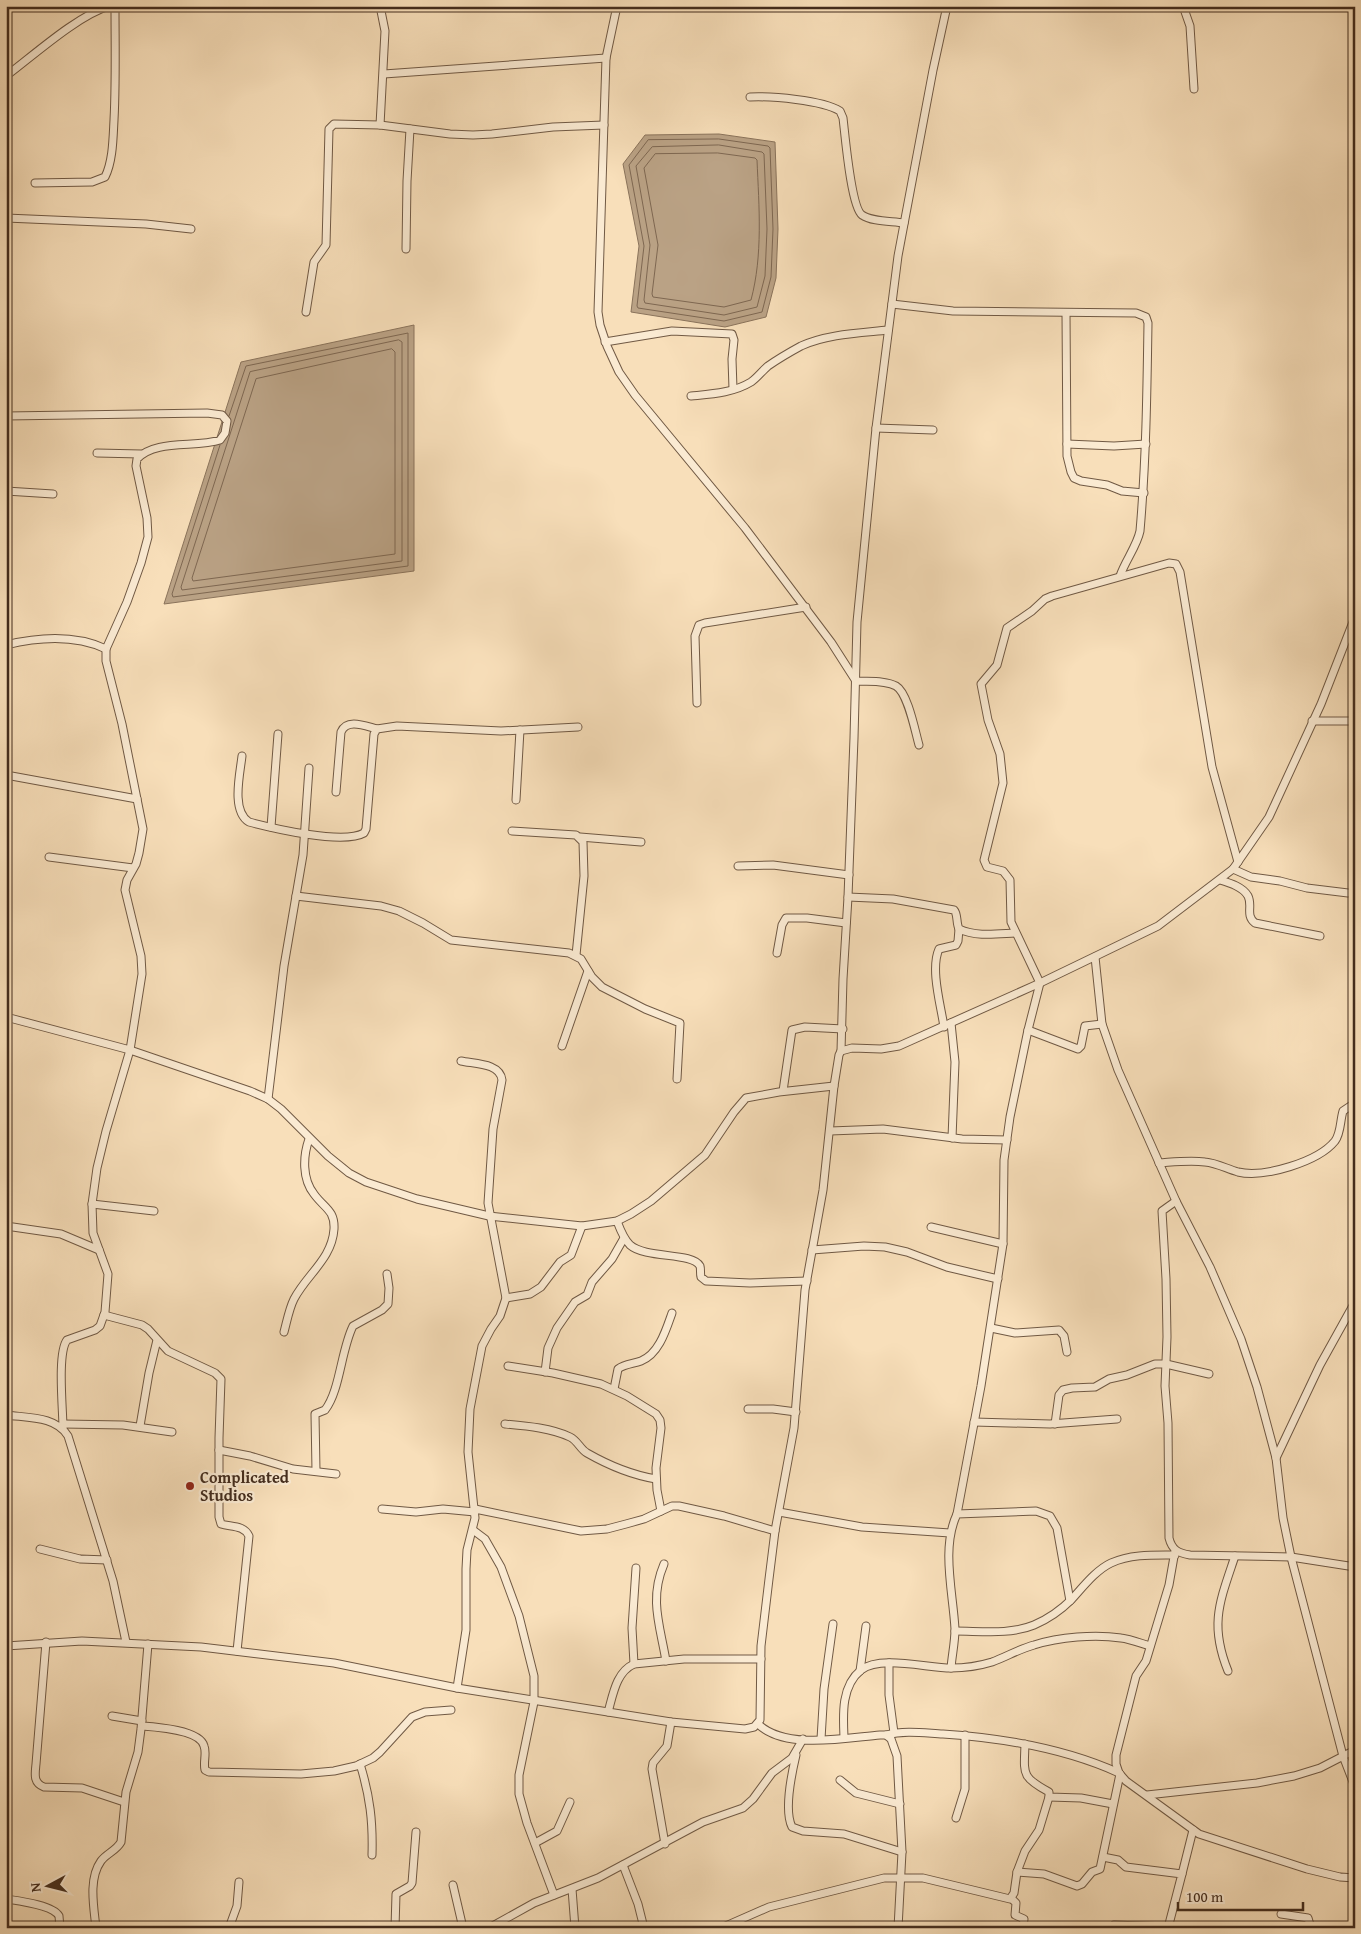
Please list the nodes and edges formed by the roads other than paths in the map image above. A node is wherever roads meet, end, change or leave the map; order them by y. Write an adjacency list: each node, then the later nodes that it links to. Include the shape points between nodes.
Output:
1 (109, 6): 9 (street, via 75,24)
2 (115, 6): 15 (street, via 113,135 108,171 104,177 92,182)
3 (380, 6): 8 (street, via 385,31)
4 (617, 6): 7 (street)
5 (947, 6): 17 (street)
6 (1183, 6): 10 (street, via 1190,26)
7 (606, 58): 8 (street); 13 (street)
8 (384, 74): 12 (street)
9 (6, 76)
10 (1194, 89)
11 (750, 97): 17 (street, via 779,97 840,111 858,209 865,217)
12 (380, 125): 14 (street); 21 (street, via 334,124 330,130 326,245 314,262)
13 (604, 125): 14 (street, via 553,126 473,135); 24 (street, via 598,312)
14 (410, 129): 19 (street)
15 (35, 183)
16 (6, 218): 18 (street)
17 (904, 223): 20 (street)
18 (191, 229)
19 (406, 249)
20 (892, 304): 22 (street, via 953,311); 23 (street)
21 (306, 312)
22 (1066, 313): 30 (street); 31 (street, via 1136,313 1146,316)
23 (888, 330): 25 (street, via 808,344 769,365 752,381); 28 (street)
24 (605, 342): 25 (street, via 672,331 732,334); 38 (street, via 619,372 643,406 734,514)
25 (733, 389): 26 (street)
26 (691, 396)
27 (6, 416): 33 (street, via 207,413 222,415 227,421 220,440 161,447)
28 (876, 428): 29 (street); 42 (street, via 857,622)
29 (933, 430)
30 (1067, 444): 31 (street); 35 (street, via 1069,467 1074,478 1122,491)
31 (1146, 444): 35 (street)
32 (97, 453): 33 (street)
33 (141, 454): 41 (street, via 136,466 148,537 141,563)
34 (6, 491): 36 (street)
35 (1144, 493): 37 (street, via 1139,538)
36 (53, 494)
37 (1120, 576): 63 (street, via 1169,563 1178,566 1212,767); 74 (street, via 1044,599 1011,624 1005,633 997,665 982,684 988,720 1000,754 1003,783 984,863 987,867 1003,871 1010,880 1010,914)
38 (806, 608): 42 (street); 43 (street, via 699,625 695,636)
39 (1355, 617): 44 (street)
40 (6, 646): 41 (street, via 59,638)
41 (107, 646): 55 (street, via 108,672)
42 (856, 681): 50 (street, via 891,685 900,690 906,699); 67 (street)
43 (697, 703)
44 (1312, 721): 45 (street); 63 (street, via 1269,817)
45 (1355, 721)
46 (578, 727): 48 (street)
47 (377, 729): 48 (street, via 397,726); 54 (street, via 359,724 344,727); 59 (street, via 364,833 355,836)
48 (520, 730): 56 (street)
49 (278, 734): 57 (street)
50 (919, 745)
51 (242, 756): 57 (street, via 239,813 249,822)
52 (309, 768): 59 (street)
53 (6, 775): 55 (street)
54 (336, 792)
55 (137, 799): 65 (street, via 143,829)
56 (516, 800)
57 (271, 828): 59 (street)
58 (512, 831): 60 (street)
59 (305, 834): 70 (street)
60 (580, 837): 61 (street); 77 (street, via 584,848 584,876)
61 (641, 842)
62 (50, 857): 65 (street)
63 (1238, 862): 66 (street)
64 (738, 866): 67 (street, via 773,864)
65 (133, 868): 87 (street, via 125,890 141,956 142,974)
66 (1234, 869): 68 (street); 69 (street, via 1251,877)
67 (849, 874): 71 (street)
68 (1220, 880): 75 (street, via 1245,892 1250,916 1255,923); 78 (street, via 1158,926)
69 (1348, 893)
70 (296, 896): 77 (street, via 381,906 398,911 451,940); 93 (street)
71 (848, 897): 72 (street); 73 (street, via 893,899 954,910)
72 (846, 923): 76 (street, via 786,918); 84 (street)
73 (959, 929): 74 (street, via 980,934); 83 (street, via 956,945 942,947 936,957 936,982)
74 (1015, 932): 80 (street)
75 (1320, 936)
76 (777, 953)
77 (576, 955): 79 (street)
78 (1095, 957): 80 (street); 82 (street)
79 (588, 971): 86 (street); 90 (street, via 602,987 680,1023)
80 (1040, 983): 83 (street); 85 (street)
81 (6, 1017): 87 (street)
82 (1102, 1024): 85 (street, via 1085,1026 1078,1049); 99 (street, via 1118,1070)
83 (948, 1025): 88 (street, via 889,1048); 96 (street, via 955,1062)
84 (842, 1029): 88 (street); 92 (street, via 805,1027 792,1030)
85 (1028, 1030): 98 (street)
86 (562, 1046)
87 (130, 1050): 93 (street); 101 (street, via 101,1150)
88 (842, 1050): 91 (street)
89 (461, 1061): 103 (street, via 490,1066 501,1074 491,1147)
90 (677, 1079)
91 (834, 1086): 92 (street); 95 (street)
92 (782, 1091): 104 (street, via 750,1096 742,1101 701,1159 650,1201)
93 (268, 1099): 97 (street)
94 (1355, 1103): 99 (street, via 1343,1111 1335,1141 1302,1162 1283,1168 1248,1173 1208,1162)
95 (830, 1131): 96 (street, via 884,1130); 111 (street)
96 (952, 1138): 98 (street)
97 (310, 1139): 103 (street, via 349,1173 366,1182); 120 (street, via 304,1158 309,1185 332,1214 334,1231 327,1256 295,1298)
98 (1007, 1140): 109 (street)
99 (1159, 1163): 100 (street)
100 (1176, 1201): 123 (street, via 1162,1211); 139 (street, via 1210,1267 1241,1339)
101 (92, 1204): 102 (street); 110 (street, via 93,1233)
102 (154, 1211)
103 (489, 1216): 106 (street); 115 (street)
104 (617, 1221): 106 (street); 108 (street)
105 (6, 1226): 110 (street, via 61,1234)
106 (582, 1226): 115 (street, via 571,1255 560,1262 541,1287 530,1294)
107 (931, 1227): 109 (street)
108 (624, 1238): 114 (street, via 646,1253 696,1262 700,1266 701,1277 706,1281); 125 (street, via 612,1259 592,1282 587,1295 575,1302 557,1328 548,1348)
109 (1003, 1244): 113 (street)
110 (99, 1250): 118 (street, via 108,1274)
111 (812, 1250): 113 (street, via 885,1247); 114 (street)
112 (387, 1274): 140 (street, via 386,1308 353,1326 330,1401 325,1410 315,1414)
113 (998, 1279): 119 (street)
114 (807, 1281): 129 (street)
115 (506, 1298): 144 (street, via 500,1316 482,1346 470,1409 468,1452)
116 (1355, 1302): 139 (street, via 1320,1365)
117 (672, 1313): 127 (street, via 654,1352 642,1361 618,1369)
118 (104, 1315): 121 (street, via 142,1325); 135 (street, via 95,1330 64,1344)
119 (991, 1328): 122 (street, via 1015,1333 1059,1330 1064,1336); 132 (street)
120 (284, 1332)
121 (157, 1340): 136 (street); 138 (street, via 168,1351 221,1379)
122 (1067, 1352)
123 (1166, 1364): 126 (street); 134 (street, via 1109,1379 1095,1387 1063,1390 1059,1395); 152 (street, via 1169,1538)
124 (508, 1366): 125 (street)
125 (546, 1372): 127 (street)
126 (1209, 1374)
127 (614, 1389): 142 (street, via 649,1409 660,1420)
128 (748, 1409): 129 (street)
129 (796, 1412): 146 (street)
130 (6, 1415): 135 (street)
131 (1117, 1419): 134 (street)
132 (974, 1422): 134 (street); 147 (street)
133 (506, 1424): 142 (street, via 566,1436 575,1440 585,1452)
134 (1055, 1424)
135 (63, 1426): 136 (street); 155 (street)
136 (140, 1426): 137 (street)
137 (172, 1432)
138 (219, 1450): 140 (street, via 293,1469); 168 (street, via 220,1521 223,1525 245,1530 249,1536)
139 (1276, 1458): 154 (street)
140 (316, 1471): 141 (street)
141 (336, 1474)
142 (656, 1480): 145 (street)
143 (382, 1509): 144 (street)
144 (475, 1511): 145 (street, via 582,1531 607,1529); 148 (street)
145 (661, 1511): 149 (street, via 679,1506)
146 (779, 1512): 149 (street); 150 (street, via 862,1527)
147 (957, 1514): 150 (street); 159 (street, via 1036,1511 1050,1516 1057,1528)
148 (472, 1530): 176 (street, via 466,1569 465,1638); 177 (street, via 485,1539 494,1552 512,1595 534,1676)
149 (775, 1531): 169 (street)
150 (950, 1533): 162 (street)
151 (40, 1549): 155 (street, via 80,1559)
152 (1175, 1553): 153 (street); 159 (street, via 1135,1556 1110,1563); 167 (street, via 1169,1585)
153 (1235, 1556): 154 (street); 175 (street, via 1219,1603 1217,1622 1218,1640)
154 (1291, 1557): 157 (street); 193 (street)
155 (107, 1560): 164 (street)
156 (664, 1564): 170 (street, via 657,1583 656,1602)
157 (1355, 1567)
158 (636, 1568): 172 (street, via 632,1628)
159 (1070, 1601): 162 (street, via 1050,1616 1022,1628)
160 (833, 1624): 189 (street)
161 (866, 1626): 174 (street)
162 (955, 1632): 173 (street)
163 (46, 1642): 164 (street); 166 (street); 200 (street, via 36,1781 44,1787 82,1788)
164 (126, 1642): 165 (street)
165 (148, 1644): 168 (street); 182 (street)
166 (6, 1646)
167 (1150, 1646): 173 (street, via 1121,1638 1051,1640 994,1661); 195 (street, via 1146,1661 1136,1676 1116,1755)
168 (237, 1651): 176 (street, via 334,1663)
169 (761, 1659): 170 (street); 183 (street)
170 (666, 1661): 172 (street)
171 (889, 1663): 173 (street); 174 (street); 184 (street)
172 (634, 1664): 179 (street, via 620,1678)
173 (951, 1668)
174 (860, 1671): 187 (street, via 846,1692)
175 (1228, 1671)
176 (457, 1688): 177 (street)
177 (534, 1702): 179 (street); 207 (street, via 518,1785 523,1812)
178 (451, 1710): 194 (street, via 412,1716 380,1752)
179 (608, 1712): 181 (street)
180 (112, 1716): 182 (street)
181 (672, 1722): 183 (street, via 745,1729); 208 (street, via 666,1746 652,1769)
182 (142, 1723): 194 (street, via 181,1731 203,1742 204,1767 209,1772 301,1774); 200 (street, via 138,1752)
183 (758, 1724): 188 (street, via 771,1734)
184 (894, 1733): 185 (street); 186 (street)
185 (965, 1735): 190 (street); 204 (street, via 965,1789)
186 (886, 1736): 187 (street); 202 (street, via 895,1746)
187 (844, 1738): 189 (street)
188 (803, 1739): 189 (street); 192 (street)
189 (821, 1739)
190 (1025, 1744): 195 (street, via 1096,1762); 199 (street, via 1024,1765 1028,1779)
191 (1355, 1750): 193 (street)
192 (797, 1752): 208 (street, via 772,1773 743,1808 703,1822); 209 (street, via 789,1807 792,1827 844,1834)
193 (1343, 1756): 197 (street); 198 (street, via 1294,1776)
194 (360, 1764): 210 (street, via 370,1800)
195 (1119, 1773): 198 (street); 203 (street)
196 (840, 1780): 202 (street, via 856,1793)
197 (1355, 1788)
198 (1147, 1795): 205 (street)
199 (1049, 1796): 203 (street); 213 (street, via 1039,1830 1025,1852)
200 (124, 1802): 228 (street, via 121,1842 101,1862 96,1872 93,1903)
201 (570, 1802): 207 (street, via 557,1831)
202 (900, 1804): 209 (street)
203 (1114, 1804): 211 (street)
204 (956, 1818)
205 (1193, 1830): 214 (street); 216 (street, via 1307,1869)
206 (416, 1832): 230 (street, via 412,1883 396,1894)
207 (535, 1843): 220 (street)
208 (665, 1844): 212 (street)
209 (902, 1852): 215 (street)
210 (372, 1855)
211 (1103, 1857): 213 (street, via 1100,1869 1092,1872 1079,1886 1044,1874); 214 (street, via 1118,1860 1126,1867)
212 (623, 1865): 219 (street); 234 (street)
213 (1018, 1872): 221 (street)
214 (1182, 1874): 226 (street)
215 (901, 1877): 221 (street, via 929,1879); 235 (street, via 871,1880 769,1907); 236 (street)
216 (1355, 1878)
217 (239, 1882): 229 (street)
218 (453, 1885): 231 (street)
219 (572, 1889): 220 (street); 233 (street)
220 (554, 1895): 232 (street, via 518,1910)
221 (1011, 1898): 237 (street, via 1016,1905 1015,1915 1024,1919)
222 (6, 1900): 227 (street, via 52,1910 59,1916)
223 (1281, 1914): 238 (street, via 1308,1918)
224 (1355, 1923): 239 (street)
225 (1114, 1925): 226 (street)
226 (1168, 1927)
227 (60, 1928)
228 (96, 1928)
229 (229, 1928)
230 (395, 1928)
231 (463, 1928)
232 (489, 1928)
233 (575, 1928)
234 (644, 1928)
235 (722, 1928)
236 (898, 1928)
237 (1023, 1928)
238 (1311, 1928)
239 (1350, 1928)

